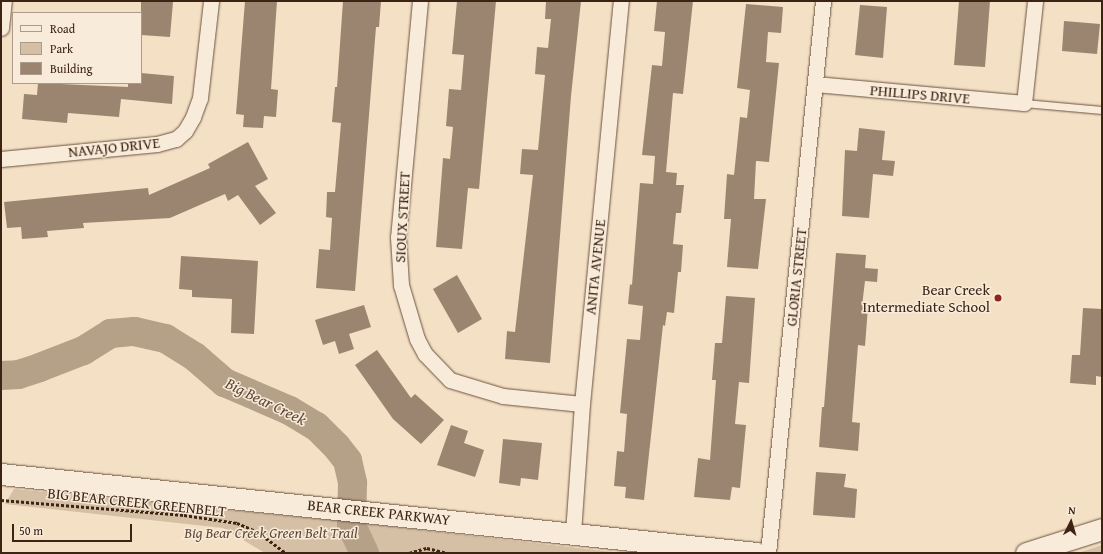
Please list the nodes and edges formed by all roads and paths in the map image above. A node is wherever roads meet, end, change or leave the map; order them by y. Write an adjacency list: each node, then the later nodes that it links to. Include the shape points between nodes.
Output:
1 (4, 1): 7 (street)
2 (211, 1): 11 (street, NAVAJO DRIVE, via 200,98 194,118 176,139 157,144)
3 (420, 1): 12 (street, SIOUX STREET, via 398,237 401,285 417,339 425,354 450,380 503,396)
4 (621, 1): 12 (street, ANITA AVENUE)
5 (823, 1): 8 (street, GLORIA STREET)
6 (1035, 1): 9 (street)
7 (1, 28)
8 (815, 84): 9 (street, PHILLIPS DRIVE); 21 (street, GLORIA STREET)
9 (1024, 103): 10 (lane)
10 (1102, 110)
11 (1, 159)
12 (582, 404): 16 (street, ANITA AVENUE)
13 (1, 474): 16 (main road, BEAR CREEK PARKWAY)
14 (1, 500): 17 (path, BIG BEAR CREEK GREENBELT, via 184,515 237,524 258,532)
15 (1102, 529): 22 (main road)
16 (573, 533): 20 (main road, BEAR CREEK PARKWAY)
17 (286, 553)
18 (409, 553): 19 (path, via 427,548)
19 (446, 553)
20 (757, 553)
21 (768, 553)
22 (1026, 553)

